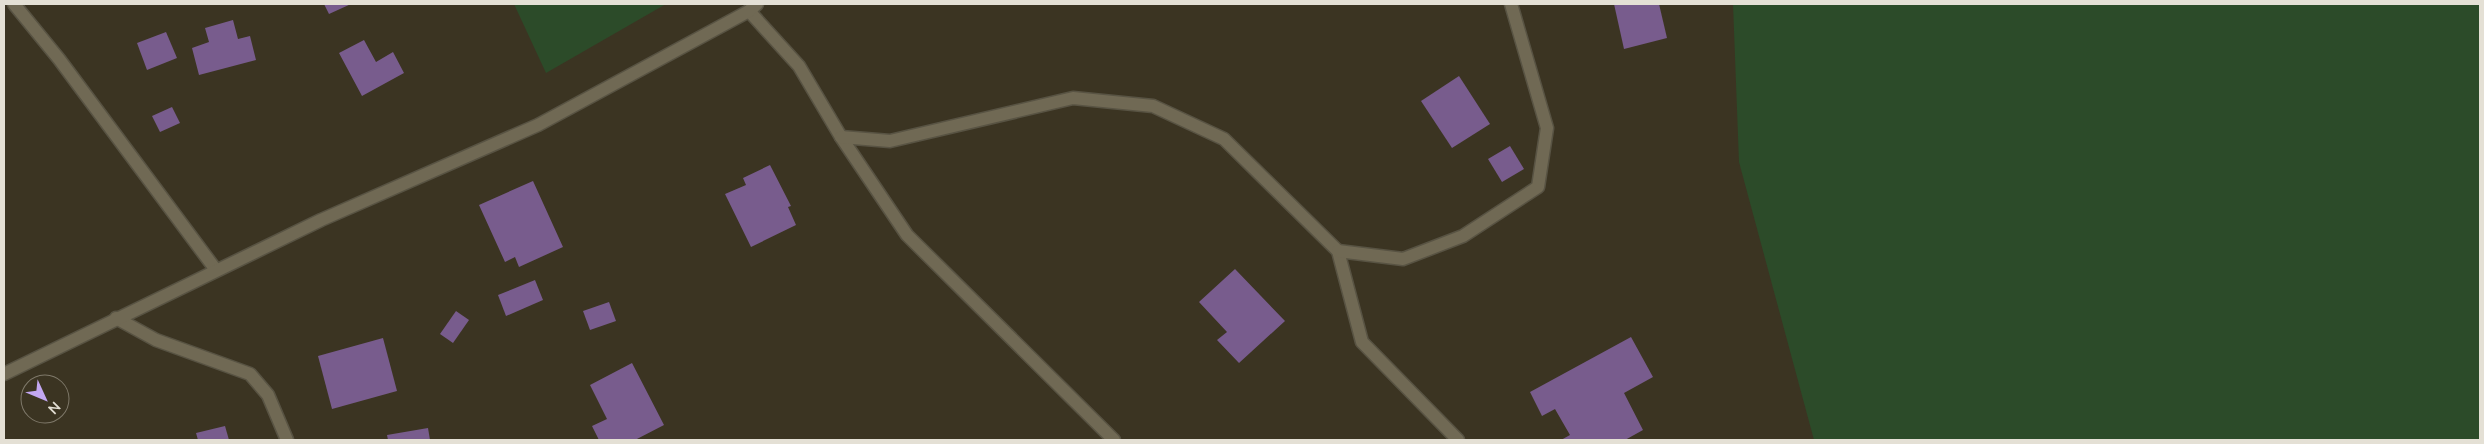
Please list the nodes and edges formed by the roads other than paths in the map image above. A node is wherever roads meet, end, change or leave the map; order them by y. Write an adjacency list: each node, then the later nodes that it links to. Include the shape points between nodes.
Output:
1 (14, 4): 6 (street)
2 (1511, 4): 5 (street, via 1548,128 1538,188 1463,236 1403,259)
3 (753, 8): 4 (street, via 799,66); 6 (street, via 538,126 321,220)
4 (841, 137): 5 (street, via 890,141 1073,98 1152,106 1224,139); 10 (street, via 907,235)
5 (1338, 251): 11 (street, via 1362,342)
6 (216, 270): 7 (street)
7 (116, 318): 8 (street); 9 (street, via 164,344 250,374 268,395)
8 (4, 374)
9 (288, 440)
10 (1114, 440)
11 (1458, 440)

